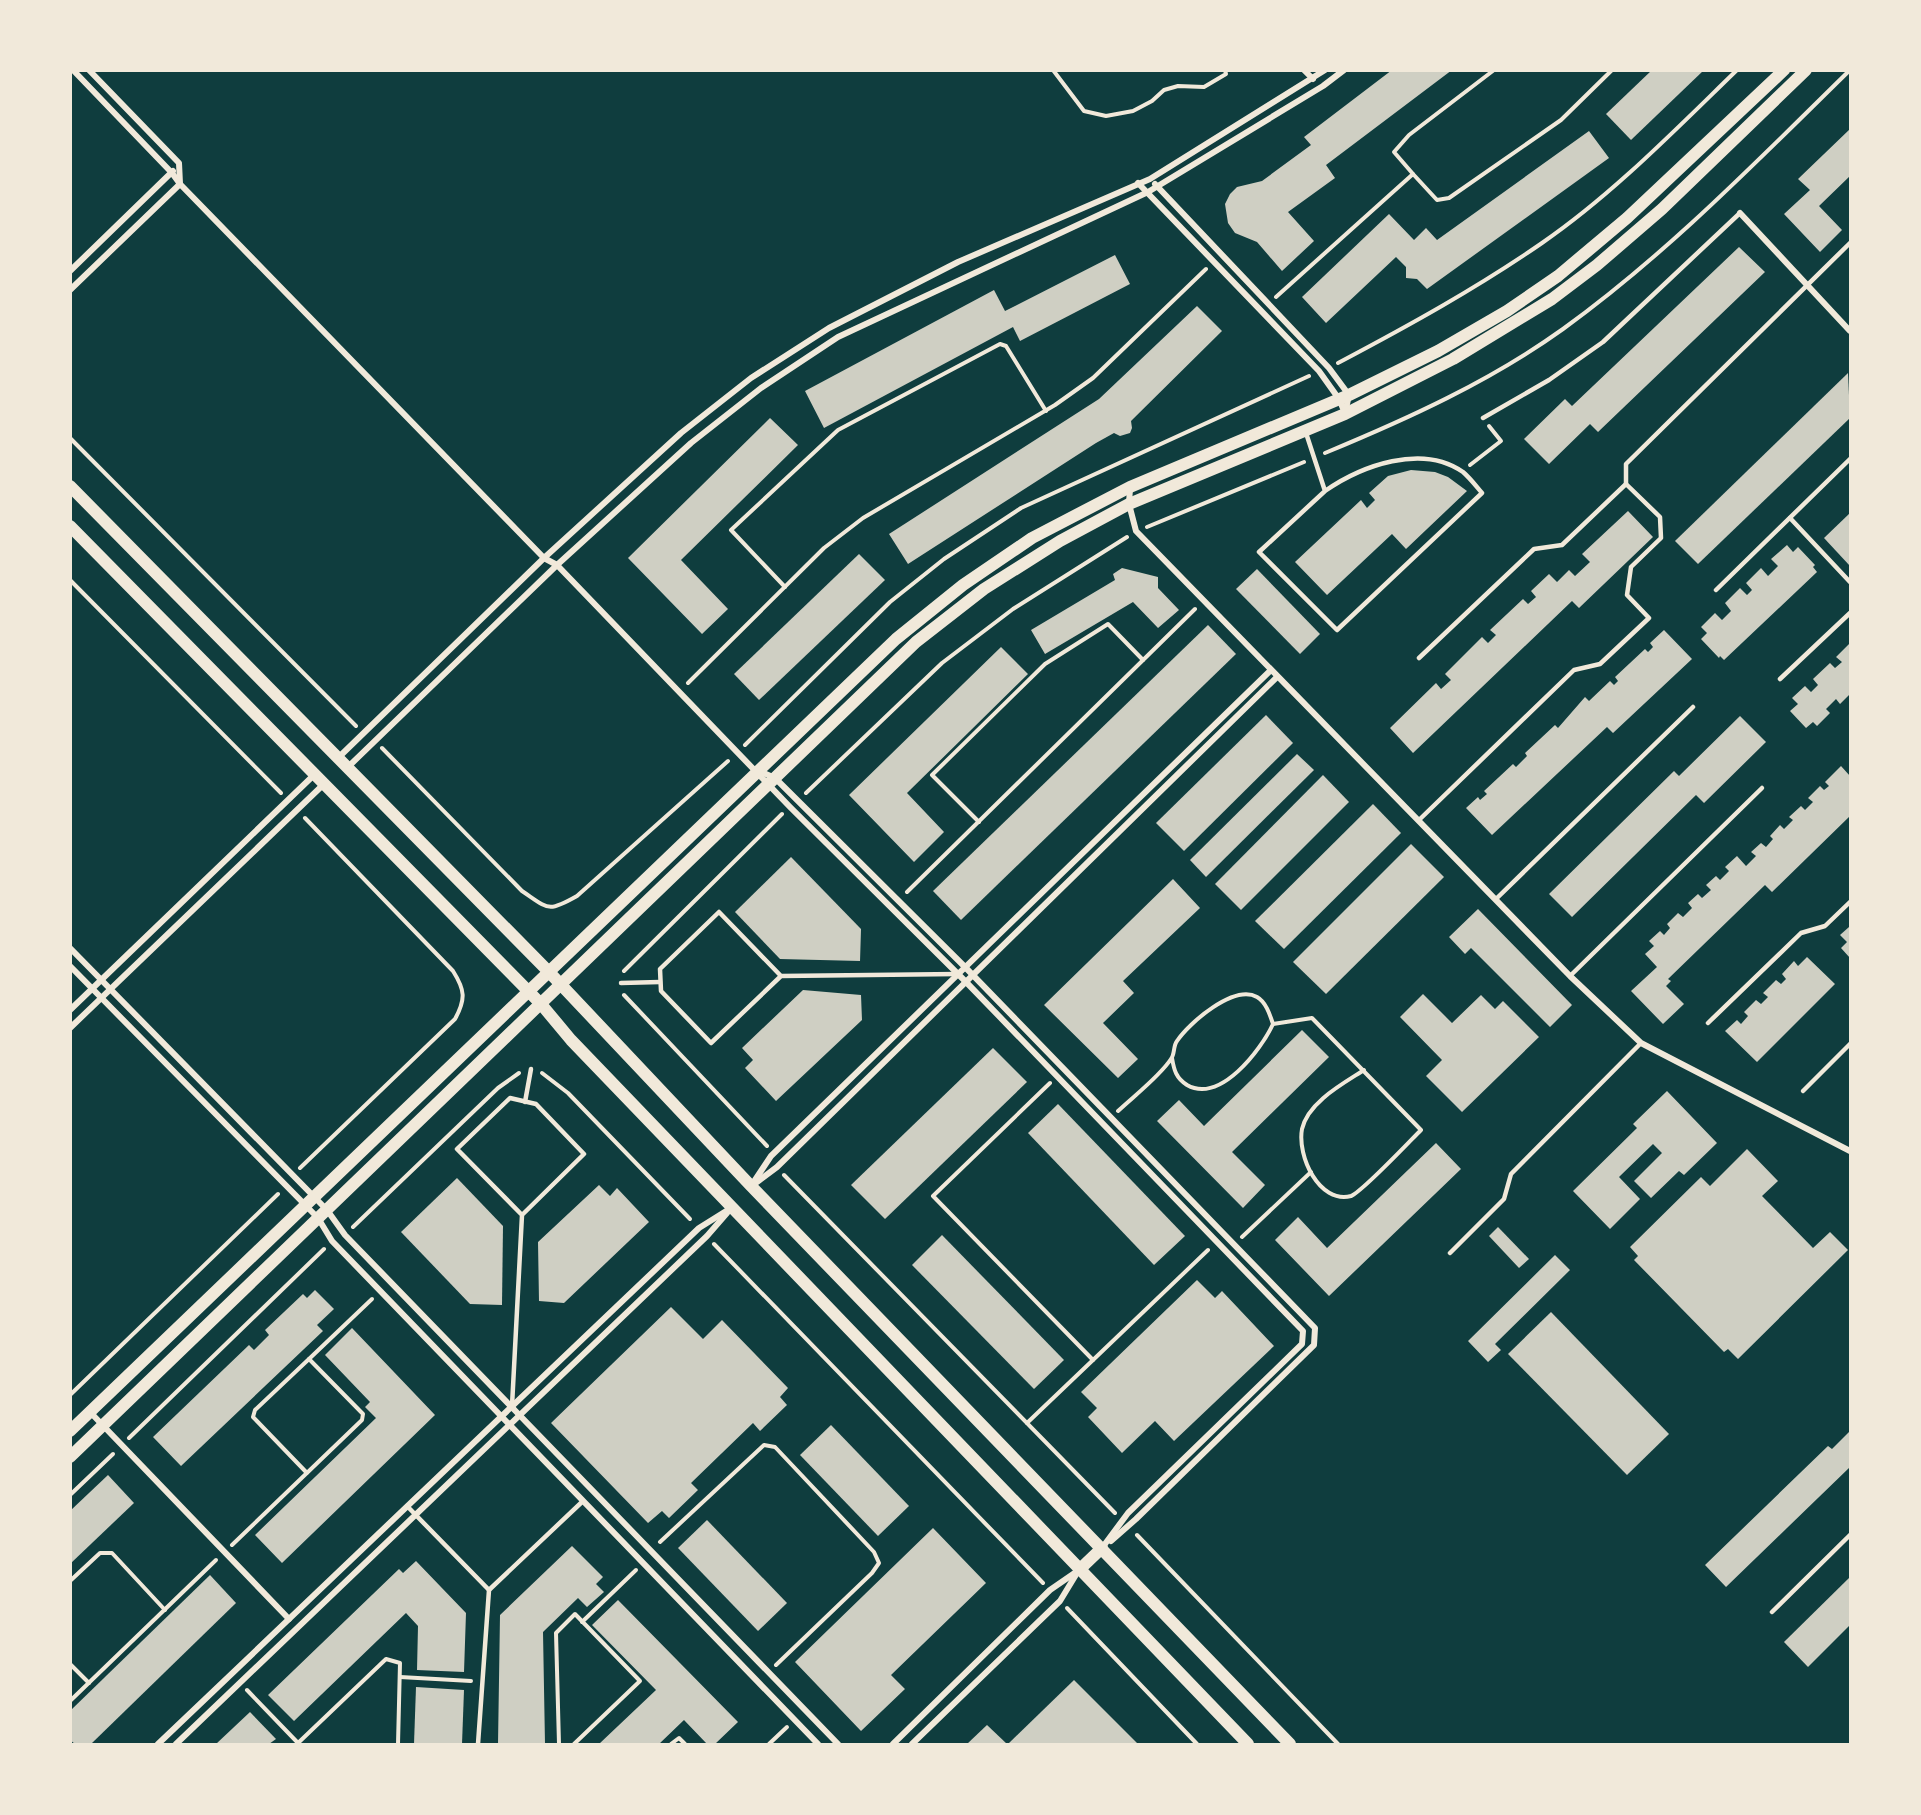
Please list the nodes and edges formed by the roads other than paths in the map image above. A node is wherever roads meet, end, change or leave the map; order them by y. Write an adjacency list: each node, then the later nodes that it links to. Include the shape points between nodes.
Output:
1 (73, 70): 10 (street)
2 (89, 70): 9 (street)
3 (1304, 70): 8 (street)
4 (1325, 70): 8 (street)
5 (1344, 70): 14 (street)
6 (1784, 70): 22 (main road, via 1627,218 1558,276 1438,351)
7 (1806, 70): 23 (main road, via 1662,208 1552,299 1453,359)
8 (1313, 80): 11 (street)
9 (179, 163): 10 (street); 13 (street)
10 (172, 173): 13 (street); 18 (street)
11 (1150, 179): 12 (street); 14 (street)
12 (1138, 183): 15 (street); 34 (street, via 958,262 829,328 751,378 681,433)
13 (180, 184): 20 (street); 34 (street)
14 (1158, 187): 15 (street); 22 (street, via 1329,368)
15 (1148, 192): 22 (street); 35 (street, via 838,337 761,388 691,443)
16 (1740, 213): 19 (street); 24 (lane, via 1603,342 1549,380)
17 (1851, 243): 19 (lane)
18 (70, 271)
19 (1806, 285): 21 (street); 27 (lane, via 1626,464)
20 (70, 290)
21 (1851, 331)
22 (1344, 397): 23 (street); 29 (main road)
23 (1345, 414): 25 (main road)
24 (1483, 418)
25 (1306, 430): 30 (lane); 31 (main road)
26 (1851, 459): 32 (lane)
27 (1626, 484): 39 (lane, via 1562,545 1534,549); 51 (lane, via 1660,517 1661,538 1631,567 1627,595 1648,618 1600,664 1574,670)
28 (70, 486): 44 (main road)
29 (1130, 487): 31 (street); 46 (main road, via 1032,538 963,585 896,639)
30 (1325, 490): 30 (lane, via 1259,552 1337,630 1482,493 1462,472 1434,460 1409,458 1340,480)
31 (1129, 504): 40 (street, via 1136,531); 48 (main road, via 1060,541 975,596 916,642)
32 (1790, 518): 36 (lane); 37 (lane)
33 (70, 526): 47 (main road)
34 (544, 558): 35 (street); 44 (street)
35 (557, 565): 45 (street); 46 (street)
36 (1851, 582)
37 (1716, 590)
38 (1851, 613): 42 (lane)
39 (1419, 658)
40 (1271, 670): 41 (street); 56 (street)
41 (1277, 676): 51 (street); 60 (street)
42 (1780, 679)
43 (1693, 707): 52 (lane)
44 (339, 757): 45 (main road)
45 (348, 766): 57 (main road)
46 (758, 771): 48 (street); 57 (main road)
47 (316, 773): 49 (main road); 62 (street)
48 (772, 781): 56 (street); 58 (street, via 790,807); 66 (main road)
49 (324, 783): 68 (street); 69 (main road)
50 (1762, 788): 61 (lane)
51 (1419, 820): 52 (street)
52 (1496, 899): 61 (street)
53 (1851, 902): 73 (lane, via 1825,926 1801,933)
54 (70, 948): 62 (street)
55 (70, 966): 67 (street)
56 (965, 967): 58 (street); 60 (street)
57 (549, 972): 66 (main road); 69 (main road)
58 (958, 974): 59 (lane); 65 (street); 81 (street, via 771,1156)
59 (781, 976): 63 (lane, via 711,1043 661,991); 63 (lane, via 719,912 660,969)
60 (974, 976): 65 (street); 99 (street, via 1316,1328 1314,1345)
61 (1570, 976): 75 (street)
62 (102, 980): 67 (street); 68 (street)
63 (660, 982): 64 (lane)
64 (621, 983)
65 (967, 983): 81 (street, via 777,1167); 99 (street, via 1303,1331 1302,1344 1122,1521)
66 (561, 984): 71 (main road); 81 (main road)
67 (93, 988): 70 (street); 72 (street)
68 (111, 989): 70 (street); 82 (street, via 293,1175)
69 (527, 992): 71 (main road); 82 (main road)
70 (102, 998): 74 (street); 82 (street, via 286,1186)
71 (541, 1004): 83 (main road); 84 (main road)
72 (70, 1010)
73 (1708, 1023)
74 (70, 1028)
75 (1641, 1043): 80 (street); 86 (lane, via 1511,1174 1504,1199)
76 (1851, 1044): 78 (lane)
77 (531, 1069): 79 (lane)
78 (1803, 1091)
79 (525, 1102): 85 (lane, via 536,1104 584,1154); 85 (lane, via 510,1098 457,1149)
80 (1851, 1151)
81 (752, 1186): 99 (main road)
82 (310, 1201): 84 (street); 84 (street); 88 (main road)
83 (731, 1208): 87 (street, via 699,1228); 89 (street, via 707,1236); 100 (main road)
84 (322, 1214): 87 (street); 90 (street, via 332,1241); 92 (main road)
85 (522, 1215): 87 (lane)
86 (1450, 1253)
87 (512, 1406): 89 (street); 90 (street)
88 (90, 1412): 92 (street); 93 (main road)
89 (520, 1415): 91 (street); 108 (street)
90 (501, 1416): 91 (street); 96 (street)
91 (510, 1425): 95 (street); 97 (street)
92 (103, 1426): 94 (main road); 103 (street)
93 (70, 1431)
94 (70, 1457)
95 (584, 1501): 101 (lane); 107 (street)
96 (407, 1506): 97 (lane); 103 (street)
97 (417, 1516): 101 (lane); 105 (street)
98 (1851, 1535): 102 (lane)
99 (1102, 1548): 100 (main road); 112 (main road)
100 (1079, 1570): 109 (street, via 1050,1590); 110 (street, via 1060,1601); 111 (main road)
101 (489, 1590): 106 (lane)
102 (1772, 1612)
103 (289, 1619): 104 (street)
104 (158, 1744)
105 (177, 1744)
106 (478, 1744)
107 (818, 1744)
108 (838, 1744)
109 (893, 1744)
110 (912, 1744)
111 (1248, 1744)
112 (1290, 1744)

